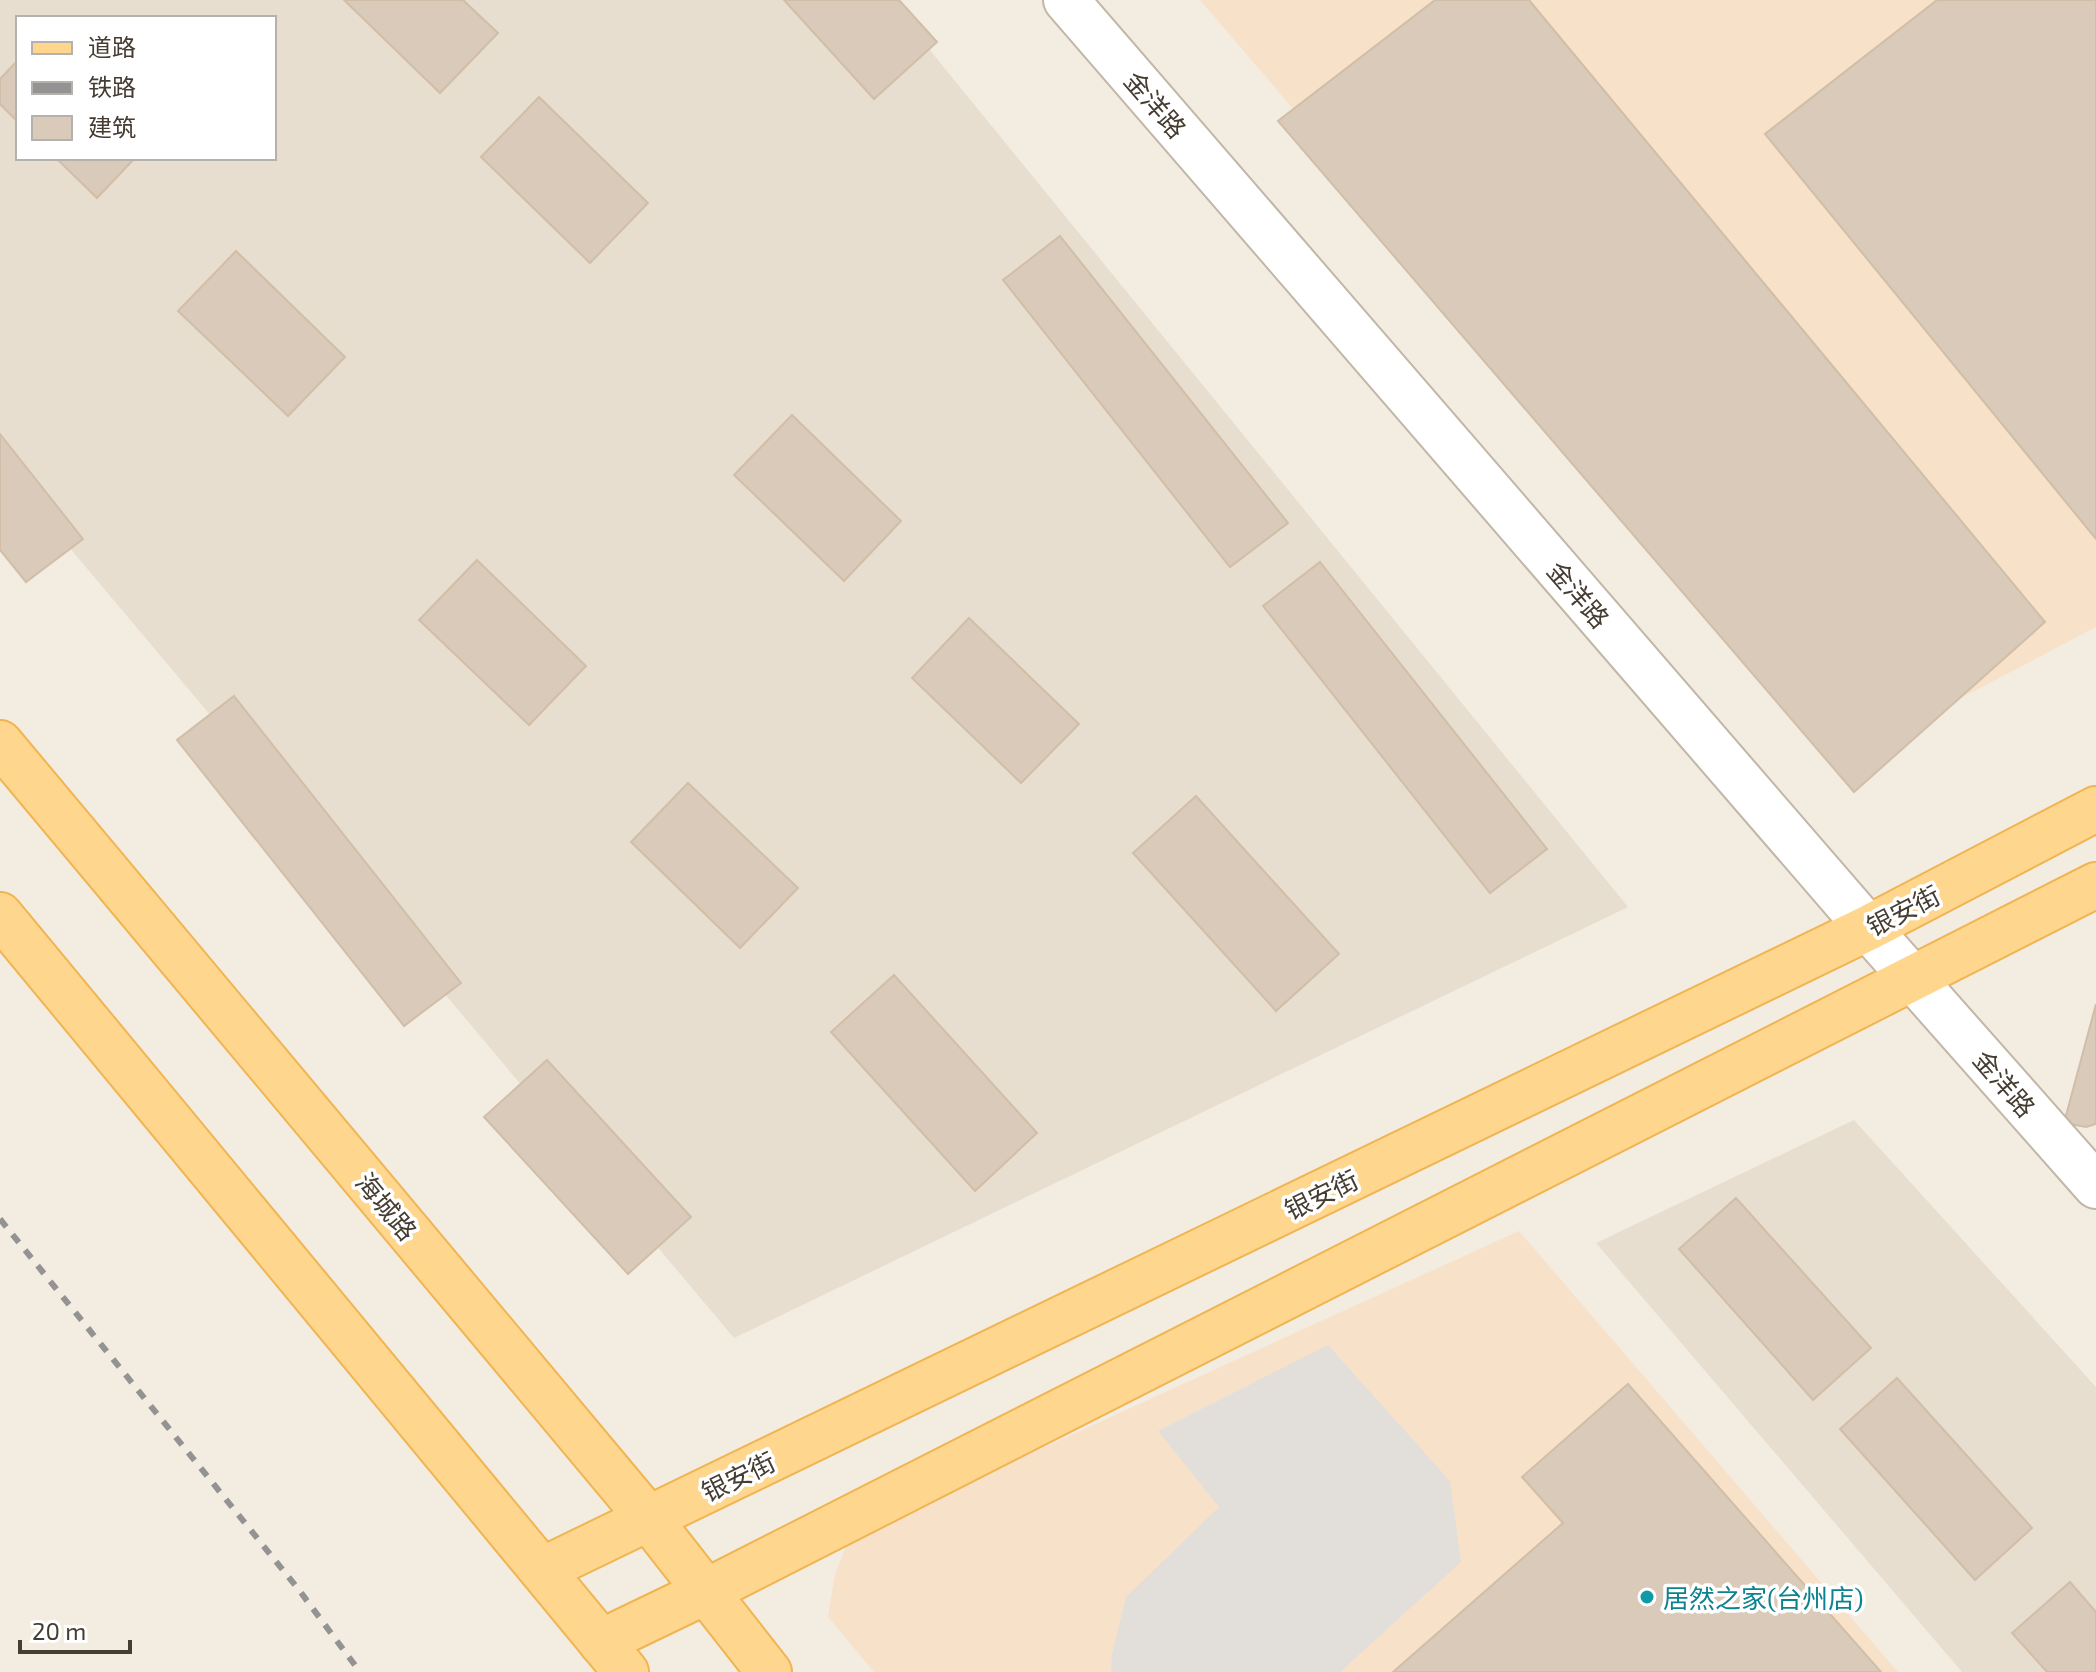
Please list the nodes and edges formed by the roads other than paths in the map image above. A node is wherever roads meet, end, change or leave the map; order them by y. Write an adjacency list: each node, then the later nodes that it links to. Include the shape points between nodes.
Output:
1 (1066, 0): 6 (street, 金洋路)
2 (0, 743): 9 (main road, 海城路)
3 (2096, 809): 6 (main road, 银安街)
4 (2096, 885): 7 (main road)
5 (0, 915): 10 (main road)
6 (1868, 928): 7 (street, 金洋路); 9 (main road, 银安街)
7 (1914, 980): 8 (street, 金洋路); 11 (main road)
8 (2096, 1186)
9 (649, 1519): 10 (main road, 银安街); 11 (main road, 海城路)
10 (542, 1570): 12 (main road)
11 (705, 1592): 12 (main road); 13 (main road, 海城路)
12 (614, 1657)
13 (769, 1672)

